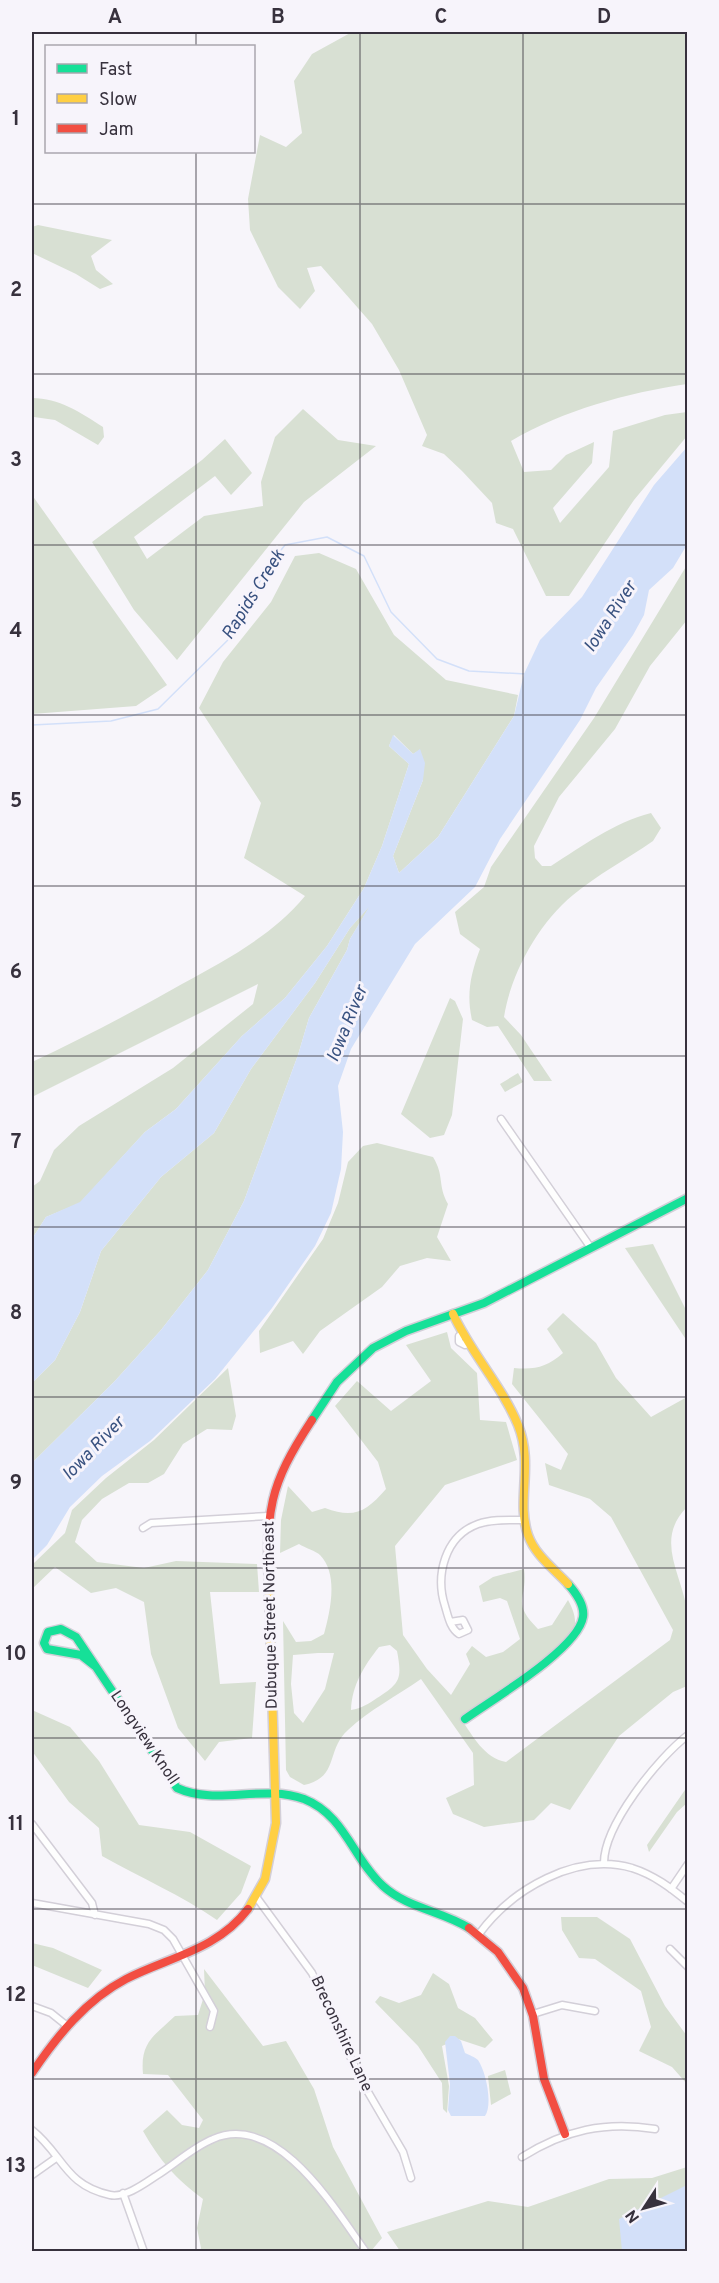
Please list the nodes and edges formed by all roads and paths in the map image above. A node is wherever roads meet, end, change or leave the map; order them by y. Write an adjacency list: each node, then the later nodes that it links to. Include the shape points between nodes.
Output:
1 (501, 1119): 3 (street)
2 (687, 1198): 3 (street, Dubuque Street Northeast)
3 (591, 1248): 4 (street, Dubuque Street Northeast, via 484,1303)
4 (453, 1314): 5 (street, Dubuque Street Northeast, via 388,1339 345,1373 284,1465); 6 (street, via 525,1443 528,1469)
5 (268, 1516): 7 (street, via 151,1523); 12 (street, Dubuque Street Northeast)
6 (524, 1520): 8 (street, via 479,1523 453,1542 444,1561 441,1581); 10 (street, via 536,1551 577,1592 582,1606 581,1622 576,1636 562,1650)
7 (142, 1528)
8 (450, 1622)
9 (95, 1666): 9 (street, Longview Knoll, via 68,1630 57,1628 45,1635 47,1649 81,1654); 12 (street, Longview Knoll, via 177,1788 207,1795)
10 (465, 1719)
11 (687, 1735): 14 (street, via 667,1752 614,1824)
12 (275, 1792): 17 (street, Dubuque Street Northeast, via 273,1856); 21 (street, Longview Knoll, via 311,1802 337,1820 363,1862 385,1887)
13 (32, 1824): 20 (street, via 92,1902)
14 (604, 1864): 16 (street, via 643,1872); 21 (street, via 571,1869 542,1882 498,1911)
15 (687, 1864): 16 (street)
16 (671, 1889): 18 (street)
17 (257, 1898): 23 (street, Dubuque Street Northeast, via 228,1932); 37 (street, Breconshire Lane, via 312,1973 361,2080 403,2152)
18 (687, 1902)
19 (32, 1903): 20 (street)
20 (95, 1915): 23 (street, via 161,1928)
21 (479, 1934): 27 (street, Longview Knoll, via 513,1970)
22 (670, 1949): 24 (street)
23 (182, 1956): 28 (street, Dubuque Street Northeast, via 117,1985); 29 (street, via 214,2011)
24 (687, 1966)
25 (32, 2006): 28 (street, via 51,2013)
26 (595, 2011): 27 (street, via 562,2005)
27 (533, 2014): 33 (street, Longview Knoll, via 544,2082)
28 (66, 2025): 30 (street, Dubuque Street Northeast)
29 (210, 2027)
30 (32, 2073)
31 (655, 2129): 33 (street, via 613,2125)
32 (32, 2130): 35 (street)
33 (565, 2134): 34 (street)
34 (522, 2157)
35 (56, 2158): 36 (street); 38 (street, via 86,2186 113,2196)
36 (32, 2175)
37 (411, 2178)
38 (123, 2193): 39 (street); 40 (street, via 137,2189 213,2138 244,2133 288,2154 320,2187)
39 (144, 2252)
40 (366, 2252)

